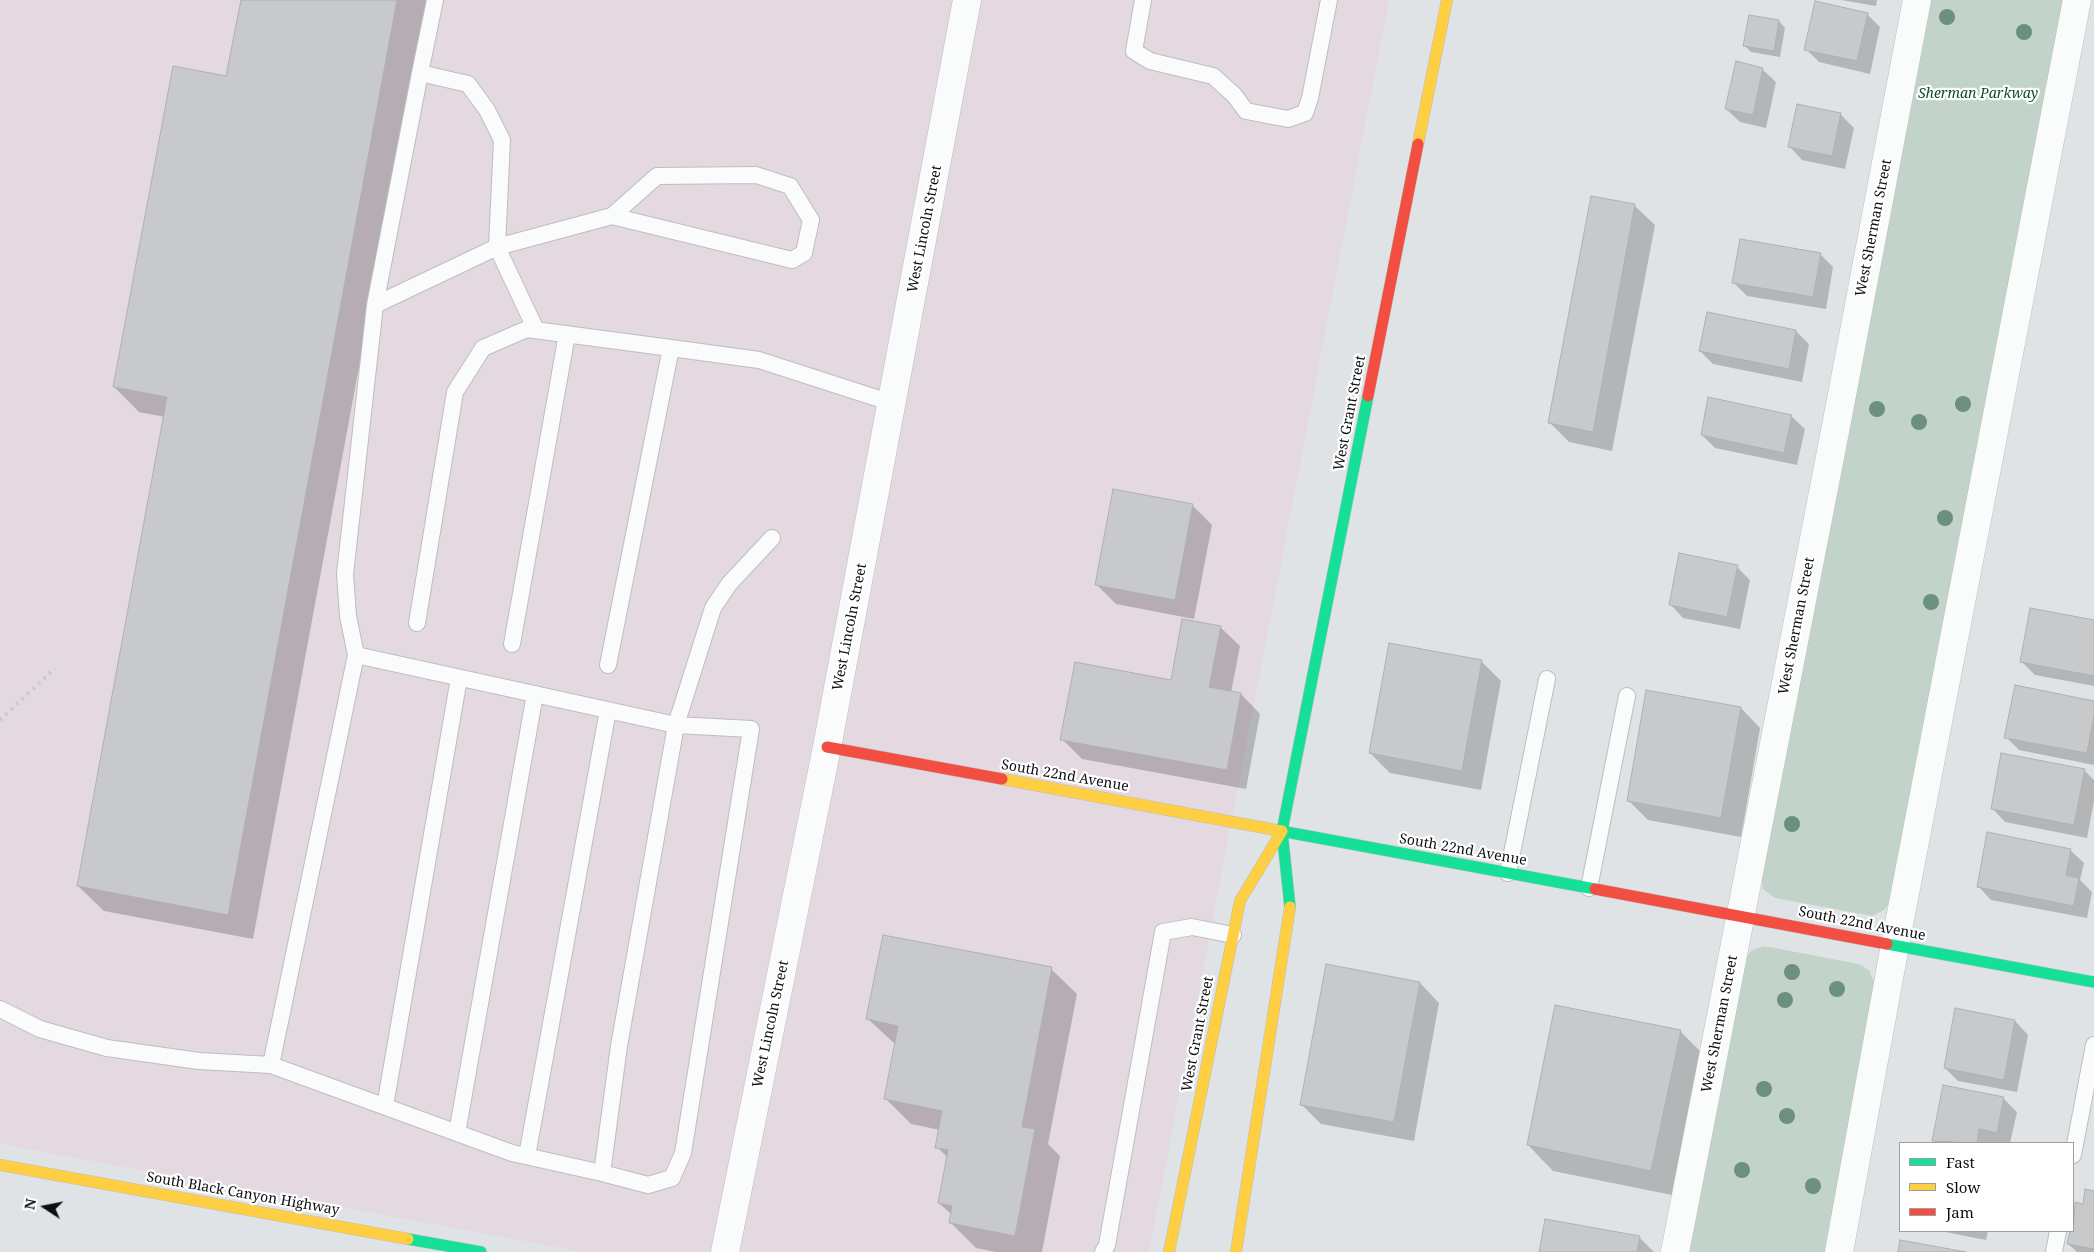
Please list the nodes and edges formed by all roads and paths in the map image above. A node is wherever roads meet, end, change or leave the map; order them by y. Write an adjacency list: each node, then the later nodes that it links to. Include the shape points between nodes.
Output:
1 (435, 0): 11 (lane)
2 (968, 0): 19 (street, West Lincoln Street)
3 (1143, 0): 4 (lane, via 1134,51 1150,61 1213,76 1246,111 1288,119 1305,113)
4 (1330, 0)
5 (1447, 0): 32 (main road, West Grant Street)
6 (1916, 0): 35 (street, West Sherman Street)
7 (1958, 0): 9 (path)
8 (2077, 0): 37 (street)
9 (1950, 40): 10 (path, via 2034,56); 12 (path, via 1921,192 2005,208)
10 (2032, 65)
11 (420, 73): 14 (lane, via 468,84 487,110 502,140); 15 (lane)
12 (2007, 199)
13 (612, 216): 13 (lane, via 792,260 804,253 811,220 790,186 756,175 657,176); 14 (lane)
14 (497, 247): 15 (lane); 16 (lane)
15 (375, 305): 23 (lane, via 345,574 348,616)
16 (536, 330): 17 (lane); 21 (lane, via 527,329 483,348 455,392)
17 (567, 334): 18 (lane); 22 (lane)
18 (671, 348): 19 (lane, via 759,360); 24 (lane)
19 (892, 403): 31 (street, West Lincoln Street)
20 (772, 538): 30 (lane, via 729,584 713,608)
21 (417, 623)
22 (512, 644)
23 (356, 655): 25 (lane); 41 (lane)
24 (608, 665)
25 (459, 678): 27 (lane); 42 (lane)
26 (1547, 679): 33 (lane)
27 (535, 694): 29 (lane); 43 (lane)
28 (1627, 696): 34 (lane)
29 (608, 710): 30 (lane); 45 (lane)
30 (676, 725): 47 (lane, via 619,1046); 47 (lane, via 751,729 683,1153 672,1178 648,1186)
31 (827, 747): 32 (main road, South 22nd Avenue); 50 (street, West Lincoln Street)
32 (1282, 831): 33 (main road, South 22nd Avenue); 36 (main road, West Grant Street, via 1240,901); 53 (main road, West Grant Street, via 1290,907)
33 (1508, 873): 34 (main road, South 22nd Avenue)
34 (1589, 888): 35 (main road, South 22nd Avenue)
35 (1741, 916): 37 (main road, South 22nd Avenue); 54 (street, West Sherman Street)
36 (1233, 934): 51 (lane, via 1192,926 1163,932 1108,1245); 52 (main road, West Grant Street)
37 (1895, 946): 38 (main road, South 22nd Avenue); 55 (street)
38 (2094, 982)
39 (0, 1009): 41 (lane, via 40,1029 107,1048 198,1061)
40 (2094, 1045): 44 (lane)
41 (271, 1065): 42 (lane)
42 (385, 1106): 43 (lane)
43 (457, 1133): 45 (lane)
44 (2074, 1150)
45 (527, 1156): 47 (lane)
46 (0, 1165): 49 (main road, South Black Canyon Highway)
47 (602, 1173)
48 (2058, 1232): 56 (lane)
49 (481, 1252)
50 (724, 1252)
51 (1103, 1252)
52 (1169, 1252)
53 (1236, 1252)
54 (1675, 1252)
55 (1839, 1252)
56 (2054, 1252)

